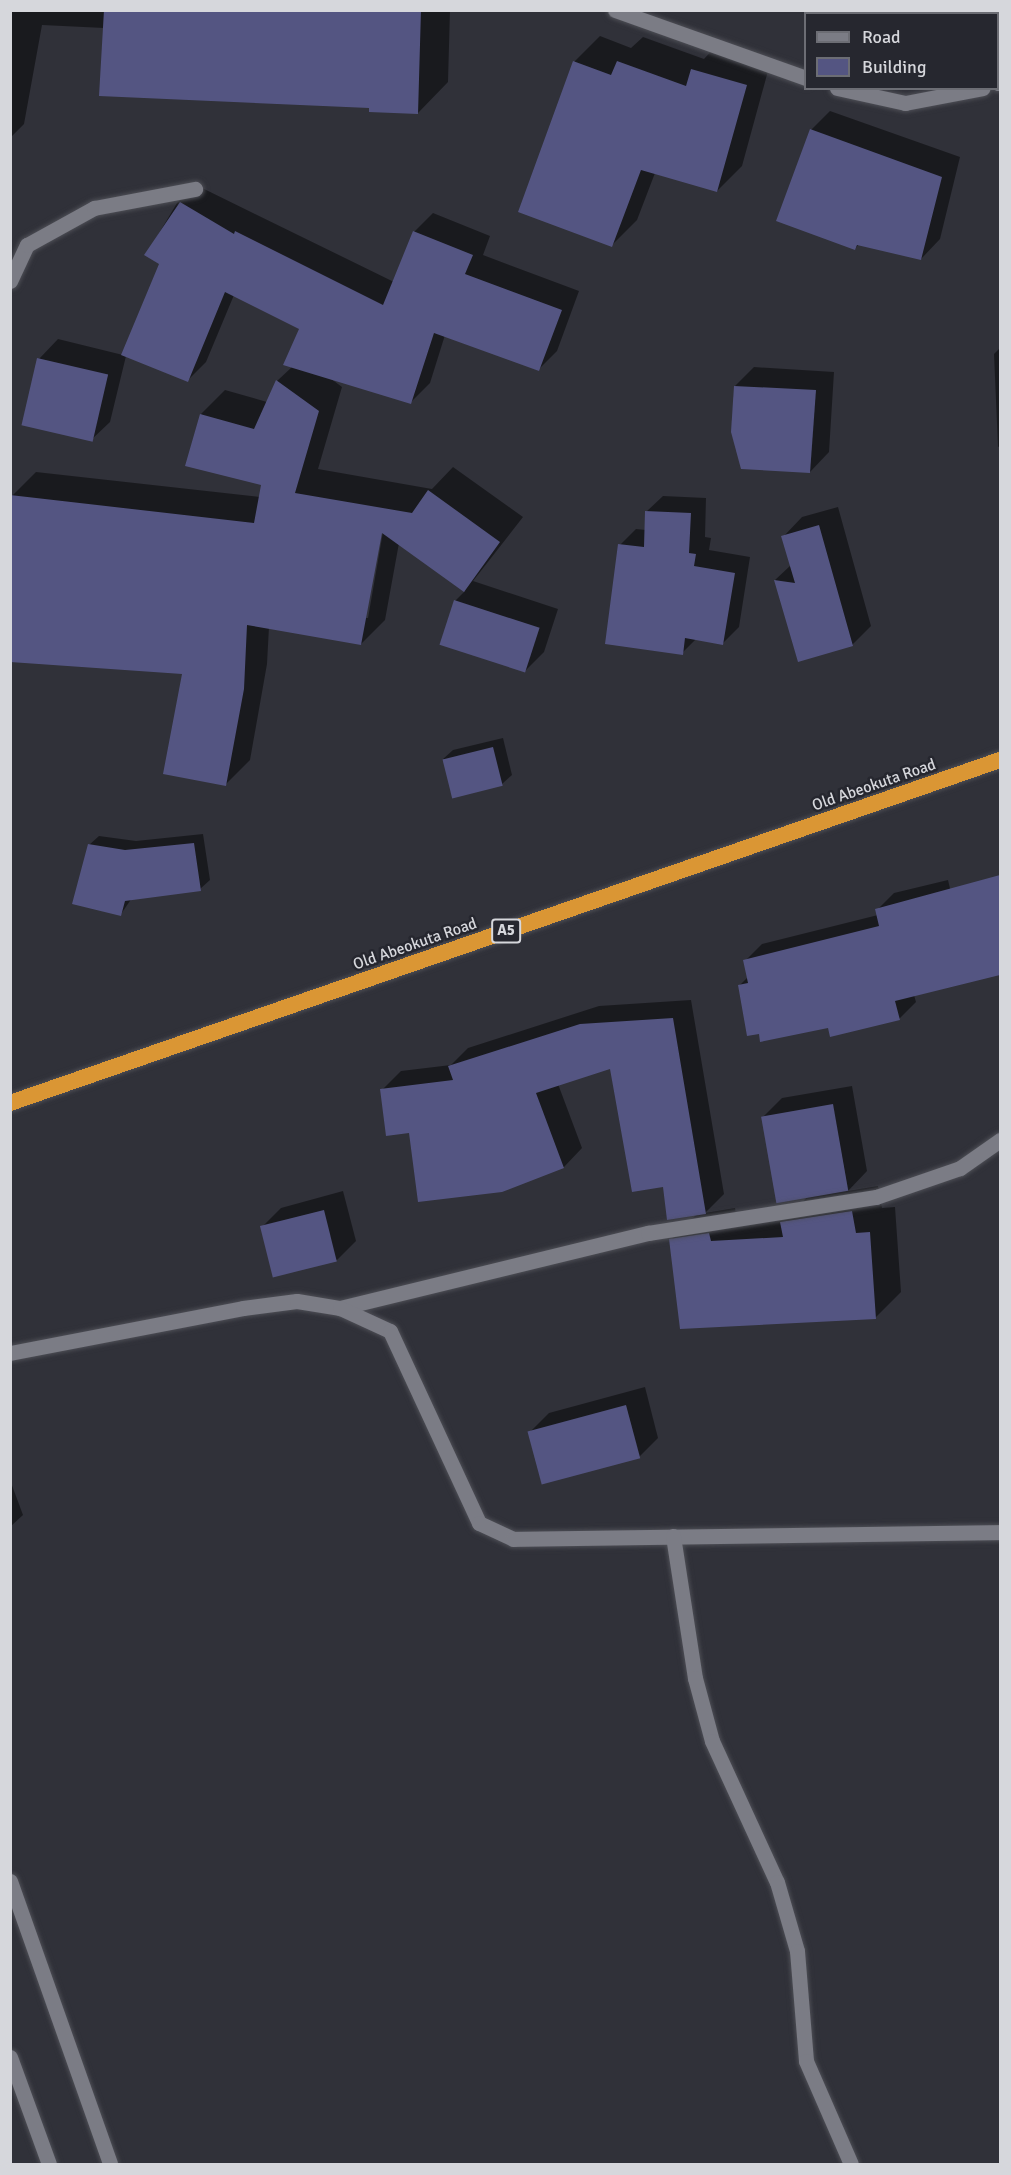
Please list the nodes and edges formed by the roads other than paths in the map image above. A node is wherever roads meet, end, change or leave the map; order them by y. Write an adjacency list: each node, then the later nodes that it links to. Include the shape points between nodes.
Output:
1 (615, 10): 2 (street)
2 (804, 77)
3 (846, 90): 4 (street, via 905,103)
4 (973, 90)
5 (195, 189): 6 (street, via 94,208 27,245)
6 (10, 281)
7 (1000, 760): 8 (highway, Old Abeokuta Road / A5)
8 (10, 1102)
9 (1000, 1140): 10 (street, via 960,1168 876,1197 648,1233)
10 (340, 1308): 11 (street, via 297,1301 243,1308); 13 (street, via 390,1331 479,1524 513,1539)
11 (10, 1353)
12 (1000, 1532): 13 (street)
13 (673, 1536): 18 (street, via 695,1678 712,1741 777,1882 797,1951 806,2061)
14 (10, 1881): 17 (street)
15 (10, 2057): 16 (street)
16 (49, 2164)
17 (110, 2164)
18 (851, 2164)

